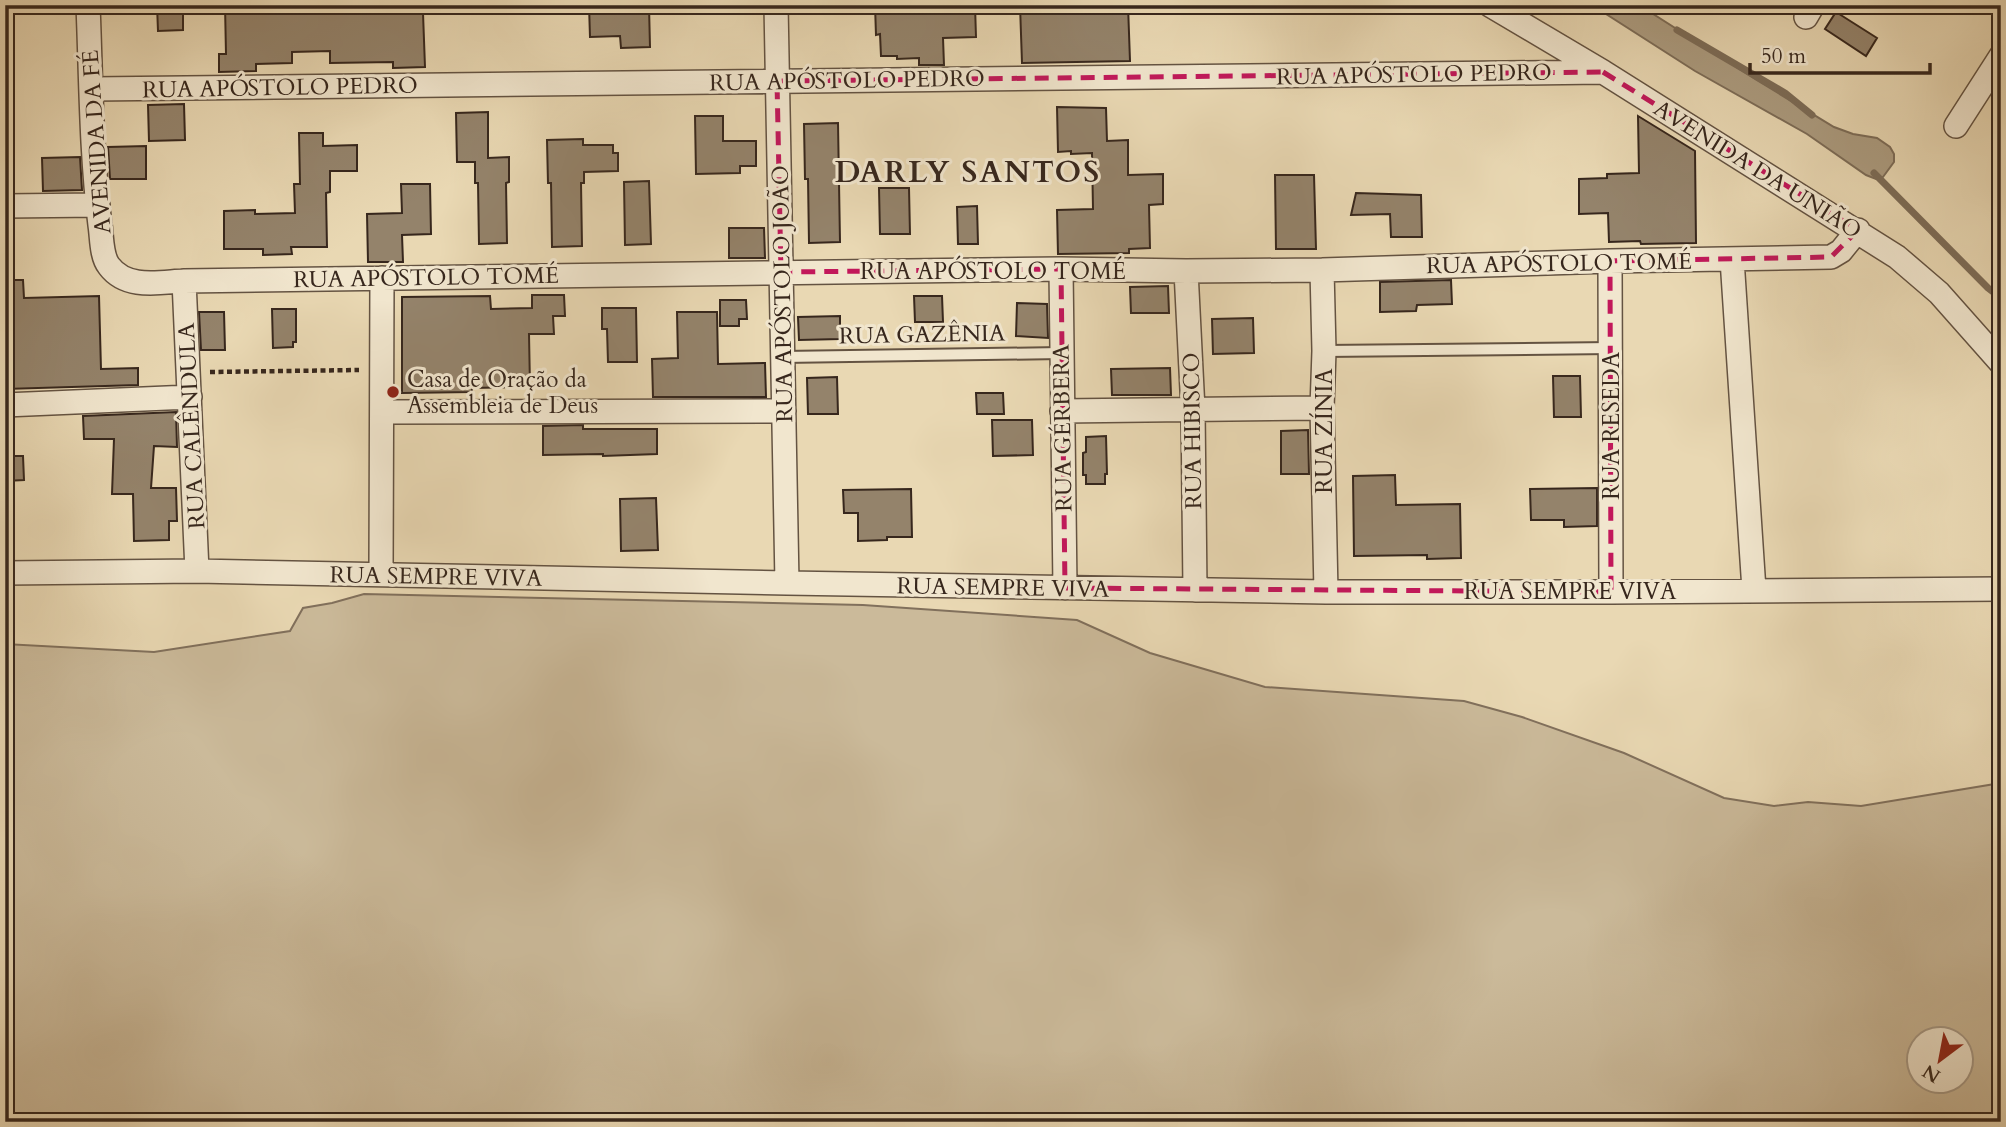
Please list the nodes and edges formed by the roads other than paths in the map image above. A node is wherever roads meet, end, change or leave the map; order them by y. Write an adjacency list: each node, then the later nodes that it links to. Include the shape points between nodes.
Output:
1 (88, 5): 7 (street, AVENIDA DA FÉ)
2 (776, 5): 6 (street, RUA APÓSTOLO JOÃO)
3 (1490, 5): 5 (street, AVENIDA DA UNIÃO)
4 (2001, 56): 8 (street)
5 (1603, 72): 6 (street, RUA APÓSTOLO PEDRO); 11 (street, AVENIDA DA UNIÃO)
6 (777, 81): 7 (street, RUA APÓSTOLO PEDRO); 17 (street, RUA APÓSTOLO JOÃO)
7 (92, 89): 9 (street, AVENIDA DA FÉ)
8 (1956, 127)
9 (97, 205): 10 (street); 18 (street, AVENIDA DA FÉ, via 103,250)
10 (5, 206)
11 (1858, 230): 12 (street, RUA APÓSTOLO TOMÉ, via 1831,257); 25 (street, AVENIDA DA UNIÃO, via 1924,279)
12 (1732, 259): 13 (street, RUA APÓSTOLO TOMÉ); 40 (street)
13 (1610, 261): 15 (street, RUA APÓSTOLO TOMÉ); 21 (street, RUA RESEDA)
14 (1061, 269): 16 (street, RUA APÓSTOLO TOMÉ); 17 (street, RUA APÓSTOLO TOMÉ); 23 (street, RUA GÉRBERA)
15 (1322, 270): 16 (street, RUA APÓSTOLO TOMÉ); 22 (street, RUA ZÍNIA)
16 (1186, 271): 29 (street, RUA HIBISCO)
17 (781, 272): 19 (street, RUA APÓSTOLO TOMÉ); 24 (street, RUA APÓSTOLO JOÃO)
18 (118, 274): 20 (street, RUA APÓSTOLO TOMÉ, via 144,283)
19 (382, 278): 20 (street, RUA APÓSTOLO TOMÉ); 32 (street)
20 (184, 281): 26 (street, RUA CALÊNDULA)
21 (1612, 348): 22 (lane); 42 (street, RUA RESEDA)
22 (1324, 351): 28 (street, RUA ZÍNIA)
23 (1061, 353): 24 (lane, RUA GAZÊNIA); 31 (street, RUA GÉRBERA)
24 (783, 357): 30 (street, RUA APÓSTOLO JOÃO)
25 (2001, 363)
26 (190, 397): 27 (street); 33 (street, RUA CALÊNDULA)
27 (5, 405)
28 (1322, 408): 29 (street); 41 (street, RUA ZÍNIA)
29 (1193, 410): 31 (street); 39 (street, RUA HIBISCO)
30 (784, 411): 32 (street); 36 (street, RUA APÓSTOLO JOÃO)
31 (1062, 411): 37 (street, RUA GÉRBERA)
32 (382, 412): 35 (street)
33 (197, 571): 34 (street, RUA SEMPRE VIVA); 35 (street, RUA SEMPRE VIVA)
34 (5, 573)
35 (381, 574): 36 (street, RUA SEMPRE VIVA)
36 (788, 583): 37 (street, RUA SEMPRE VIVA)
37 (1065, 588): 39 (street, RUA SEMPRE VIVA)
38 (2001, 589): 40 (street, RUA SEMPRE VIVA)
39 (1195, 590): 41 (street, RUA SEMPRE VIVA)
40 (1754, 590): 42 (street, RUA SEMPRE VIVA)
41 (1326, 592): 42 (street, RUA SEMPRE VIVA)
42 (1611, 592)

